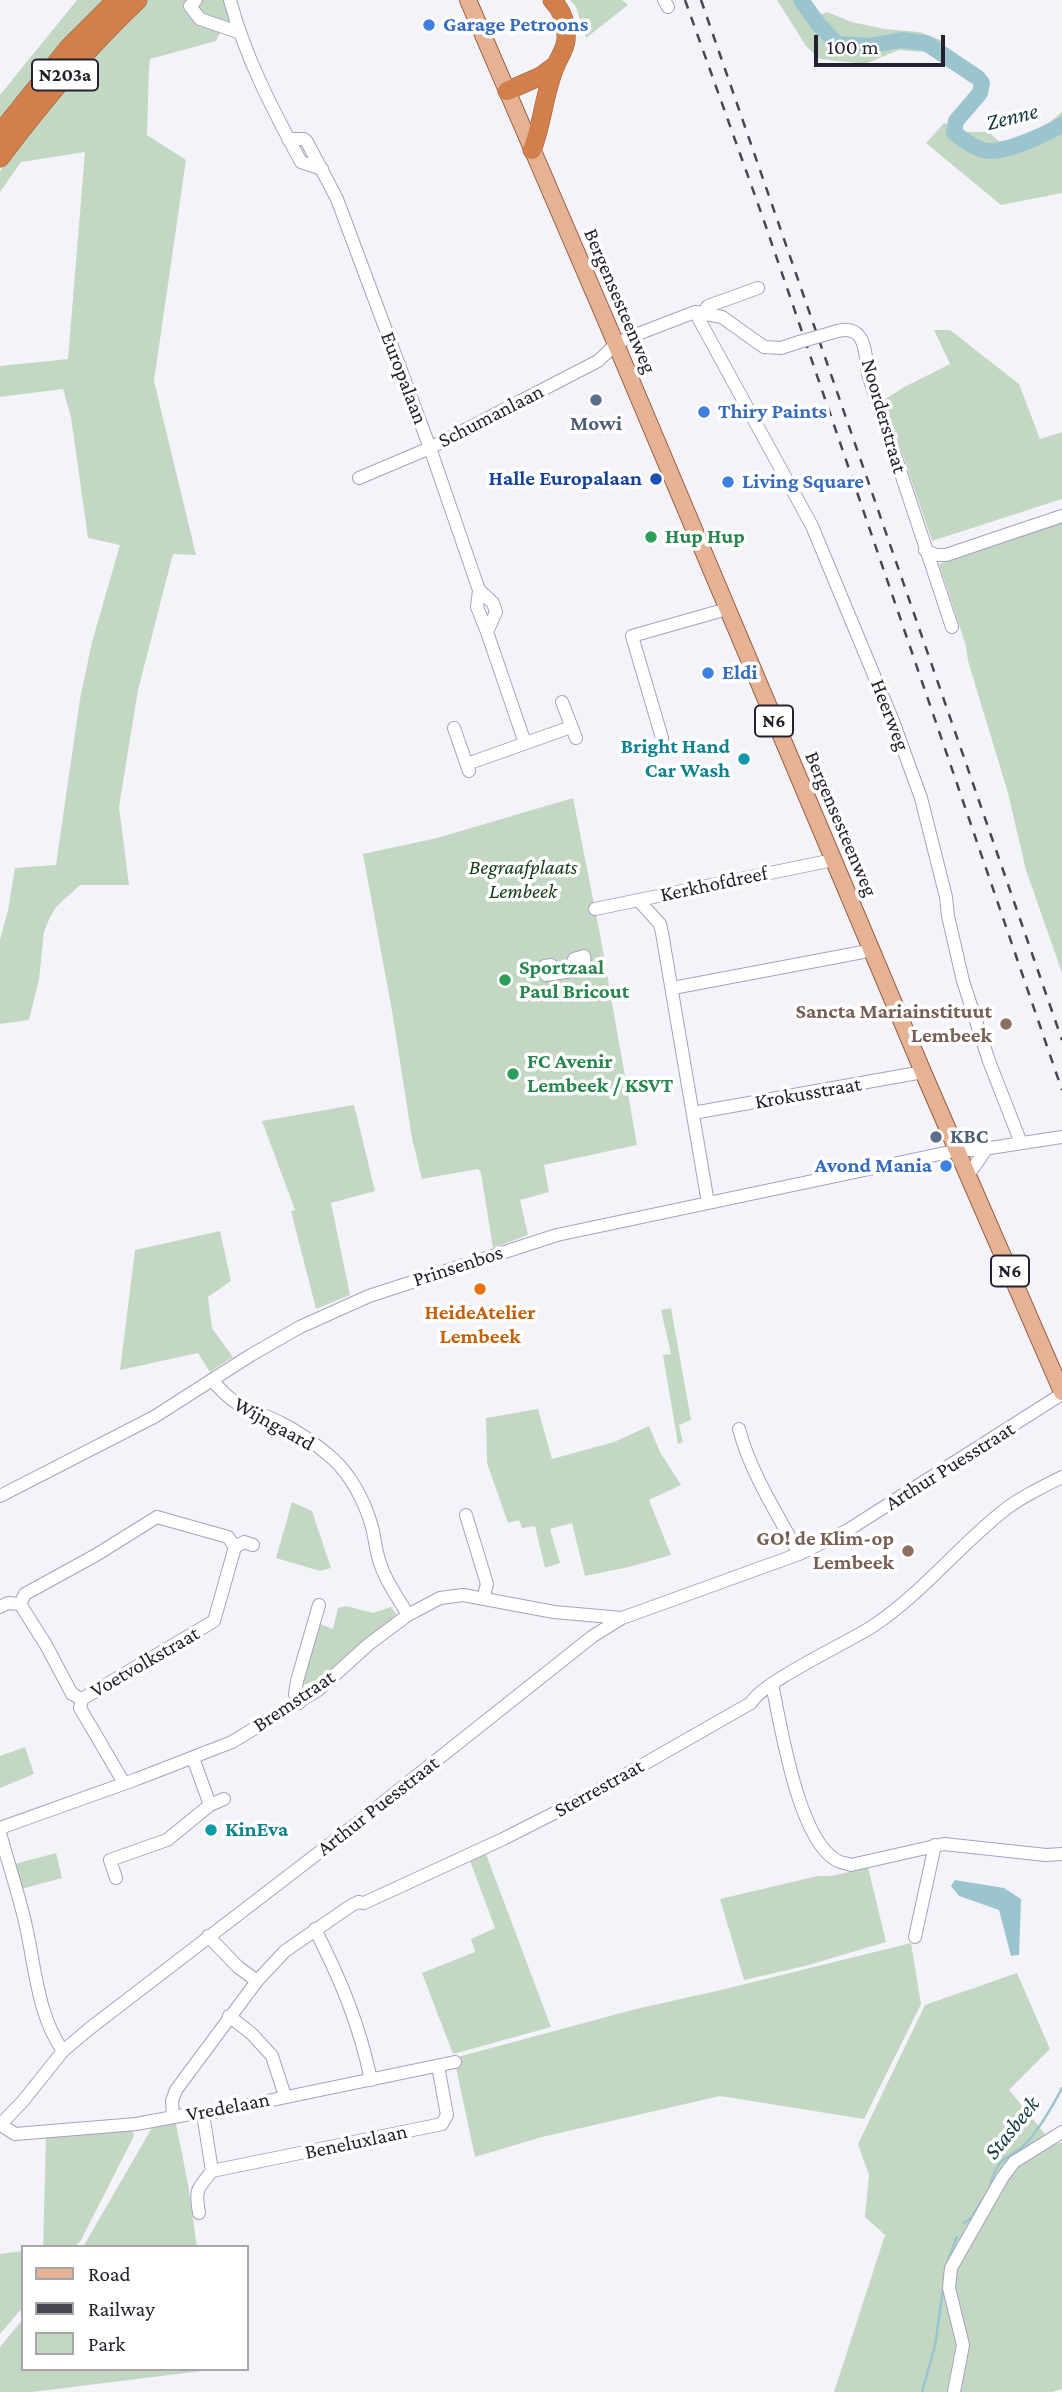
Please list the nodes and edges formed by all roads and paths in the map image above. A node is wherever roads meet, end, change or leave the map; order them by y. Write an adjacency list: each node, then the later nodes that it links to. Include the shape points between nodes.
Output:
1 (116, 0): 10 (highway, N203a, via 69,47)
2 (138, 0): 12 (highway, N203a, via 74,65)
3 (196, 0): 7 (street, via 190,6 200,19)
4 (230, 0): 7 (street, Europalaan)
5 (468, 0): 9 (main road, Bergensesteenweg / N6)
6 (552, 0): 8 (highway, via 566,24 566,42)
7 (238, 32): 16 (street, Europalaan, via 301,162 322,169 337,199)
8 (556, 65): 9 (highway); 11 (highway)
9 (507, 91): 11 (main road, Bergensesteenweg / N6)
10 (0, 133)
11 (532, 150): 15 (main road, Bergensesteenweg / N6)
12 (0, 158)
13 (758, 288): 14 (street)
14 (699, 312): 15 (street); 19 (street, Noorderstraat, bridge, via 722,317 764,347 781,348 840,329 858,334); 34 (street, Heerweg, via 812,526 893,721 921,798 963,981)
15 (616, 344): 16 (street, Schumanlaan, via 598,360); 20 (main road, Bergensesteenweg / N6)
16 (430, 448): 17 (street, Schumanlaan); 25 (street, Europalaan, via 479,590 477,607)
17 (359, 478)
18 (1062, 516): 19 (street, via 946,555)
19 (925, 550): 21 (street, Noorderstraat)
20 (727, 609): 24 (street, via 632,636); 26 (main road, Bergensesteenweg / N6)
21 (952, 627)
22 (562, 702): 25 (street, via 573,732)
23 (454, 729): 25 (street, via 468,767)
24 (662, 738)
25 (526, 743)
26 (833, 860): 27 (street, Kerkhofdreef); 29 (main road, Bergensesteenweg / N6)
27 (638, 900): 28 (street, Kerkhofdreef); 30 (street, via 660,924)
28 (595, 909)
29 (871, 948): 30 (street); 31 (main road, Bergensesteenweg / N6)
30 (673, 988): 32 (street)
31 (923, 1072): 32 (street, Krokusstraat); 36 (main road, Bergensesteenweg / N6)
32 (693, 1114): 38 (street)
33 (1062, 1137): 34 (street, Prinsenbos)
34 (1021, 1143): 35 (street, Prinsenbos)
35 (987, 1148): 36 (street, Prinsenbos); 37 (street)
36 (959, 1150): 37 (main road, Bergensesteenweg / N6); 38 (street, Prinsenbos)
37 (969, 1174): 40 (main road, Bergensesteenweg / N6)
38 (708, 1203): 39 (street, Prinsenbos, via 557,1235 369,1296 300,1327)
39 (212, 1380): 43 (street, Prinsenbos, via 125,1433); 52 (street, Wijngaard, via 227,1398 283,1424 334,1460 360,1495 385,1578)
40 (1062, 1393): 47 (street, Arthur Puesstraat, via 848,1530)
41 (739, 1429): 47 (street, via 757,1477)
42 (1062, 1477): 54 (street, Sterrestraat, via 1003,1511 873,1626)
43 (0, 1496)
44 (466, 1516): 48 (street, via 486,1584)
45 (253, 1545): 46 (street, via 244,1542)
46 (234, 1547): 49 (street, via 228,1537 157,1517 24,1594); 55 (street, Voetvolkstraat, via 214,1621)
47 (799, 1554): 53 (street, Arthur Puesstraat)
48 (483, 1599): 52 (street, Bremstraat, via 463,1595 439,1598); 53 (street, Bremstraat)
49 (20, 1604): 51 (street); 55 (street, via 72,1693)
50 (319, 1605): 56 (street, via 297,1681)
51 (0, 1607)
52 (408, 1615): 56 (street, Bremstraat)
53 (622, 1618): 66 (street, Arthur Puesstraat, via 575,1649)
54 (772, 1685): 62 (street, via 796,1797 822,1848 837,1861 851,1865); 65 (street, Sterrestraat, via 751,1703 588,1796 419,1878 358,1902)
55 (82, 1699): 58 (street, via 80,1708)
56 (299, 1703): 57 (street, Bremstraat, via 232,1742)
57 (192, 1758): 58 (street, Bremstraat); 60 (street)
58 (124, 1783): 61 (street, Bremstraat)
59 (224, 1799): 60 (street)
60 (210, 1805): 64 (street, via 167,1840 110,1860)
61 (0, 1830): 70 (street, via 40,1993 54,2038)
62 (935, 1845): 63 (street); 67 (street)
63 (1062, 1854)
64 (116, 1878)
65 (315, 1929): 68 (street, Sterrestraat, via 285,1951); 73 (street, via 356,2019)
66 (208, 1936): 68 (street); 70 (street, Arthur Puesstraat)
67 (915, 1937)
68 (257, 1981): 69 (street, Sterrestraat)
69 (229, 2016): 74 (street, via 272,2056); 76 (street, Sterrestraat, via 176,2090)
70 (63, 2051): 77 (street, Arthur Puesstraat)
71 (455, 2062): 72 (street, Vredelaan)
72 (438, 2067): 73 (street, Vredelaan); 79 (street, Beneluxlaan, via 447,2115 442,2124)
73 (371, 2080): 74 (street, Vredelaan)
74 (285, 2096): 75 (street, Vredelaan)
75 (200, 2115): 76 (street, Vredelaan); 79 (street)
76 (173, 2117): 77 (street, Vredelaan, via 15,2134)
77 (0, 2125)
78 (1062, 2132): 81 (street, via 1014,2162 951,2268 949,2288 963,2345)
79 (212, 2171): 80 (street, via 198,2186)
80 (199, 2213)
81 (954, 2392)

